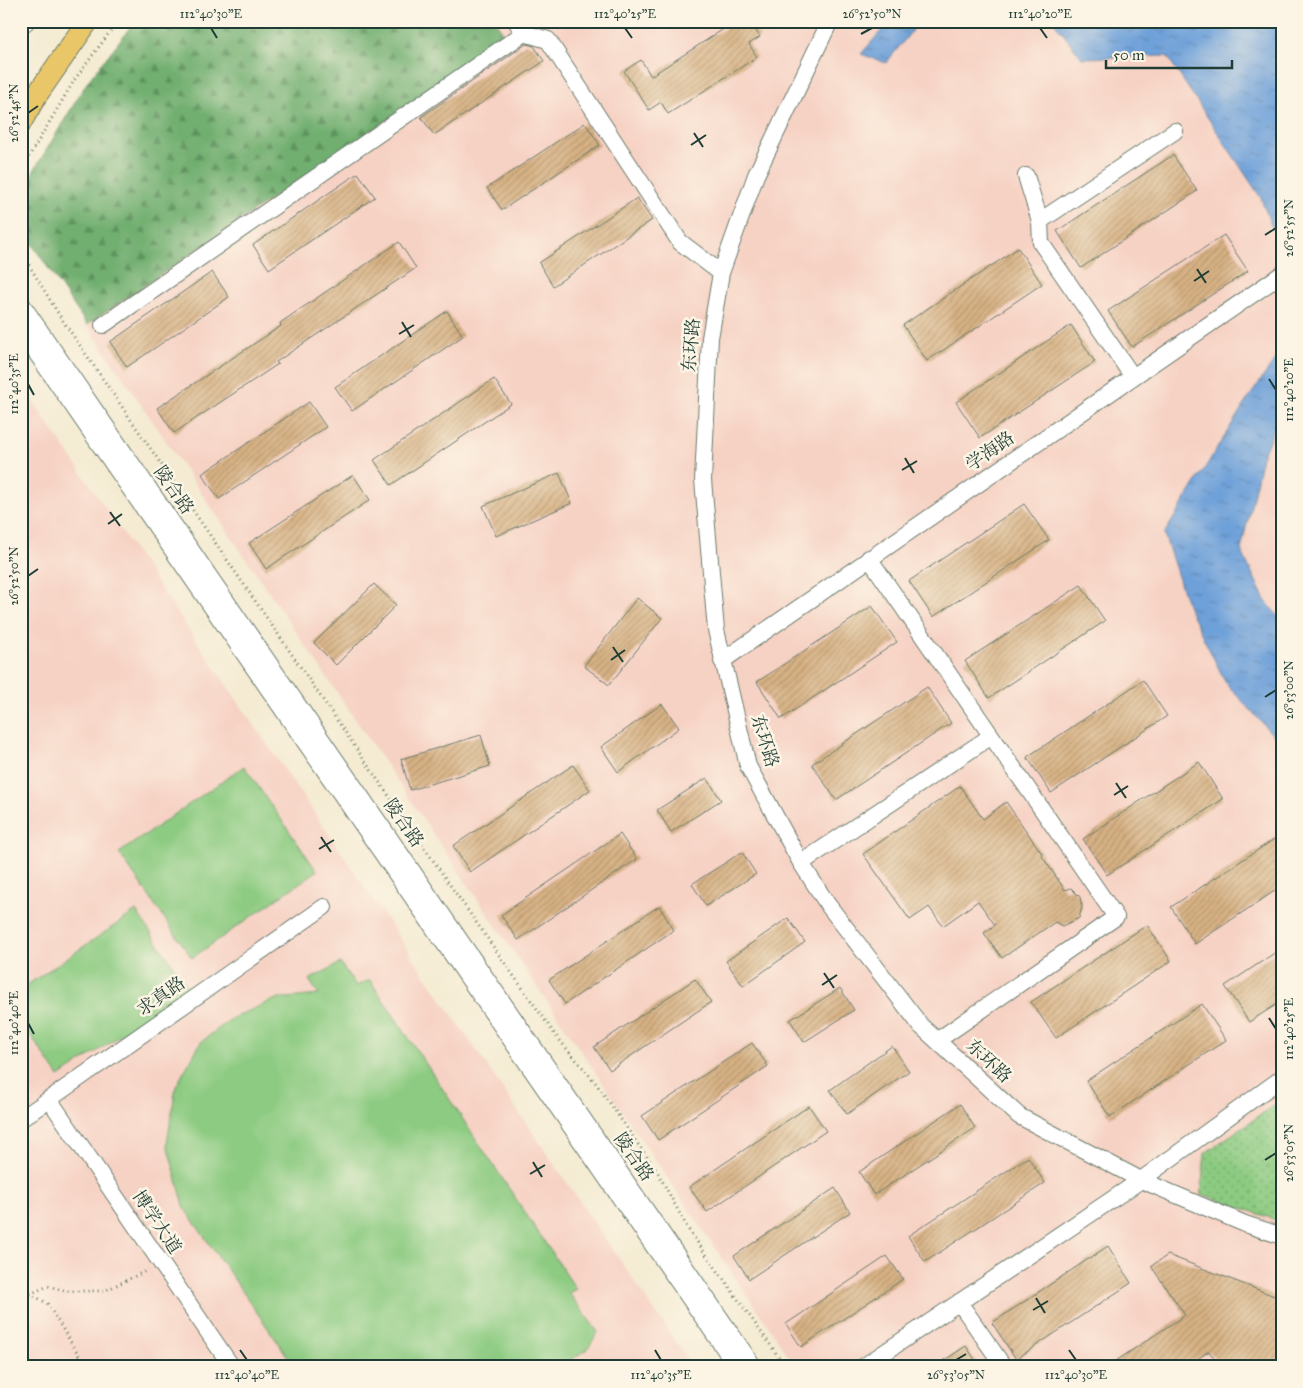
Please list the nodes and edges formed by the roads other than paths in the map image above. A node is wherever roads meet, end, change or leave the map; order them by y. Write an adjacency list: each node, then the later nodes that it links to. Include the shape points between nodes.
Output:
1 (27, 21): 4 (street)
2 (830, 21): 10 (street, 东环路, via 756,175)
3 (87, 22): 6 (main road)
4 (21, 26)
5 (520, 27): 10 (street, via 548,40 680,242); 13 (street)
6 (21, 122)
7 (1175, 131): 9 (street)
8 (1026, 176): 9 (street)
9 (1040, 222): 15 (street, via 1041,242)
10 (721, 273): 17 (street, 东环路, via 710,338 703,480 716,630)
11 (1282, 274): 15 (street, 学海路)
12 (21, 302): 30 (street, 陵合路)
13 (103, 325)
14 (21, 331): 29 (street, 陵合路)
15 (1133, 377): 16 (street, 学海路)
16 (869, 558): 17 (street, 学海路); 18 (street)
17 (722, 661): 19 (street, 东环路, via 748,766)
18 (990, 737): 19 (street); 21 (street, via 1116,917)
19 (801, 863): 21 (street, 东环路, via 828,905 915,1018)
20 (324, 907): 23 (street, 求真路)
21 (938, 1040): 25 (street, 东环路, via 1019,1116)
22 (1282, 1078): 25 (street)
23 (49, 1099): 24 (street, 求真路); 28 (street, 博学大道)
24 (21, 1119)
25 (1141, 1180): 26 (street, 东环路, via 1245,1224); 27 (street)
26 (1282, 1236)
27 (959, 1302): 31 (street); 32 (street)
28 (232, 1367)
29 (737, 1367)
30 (754, 1367)
31 (862, 1367)
32 (1004, 1367)

